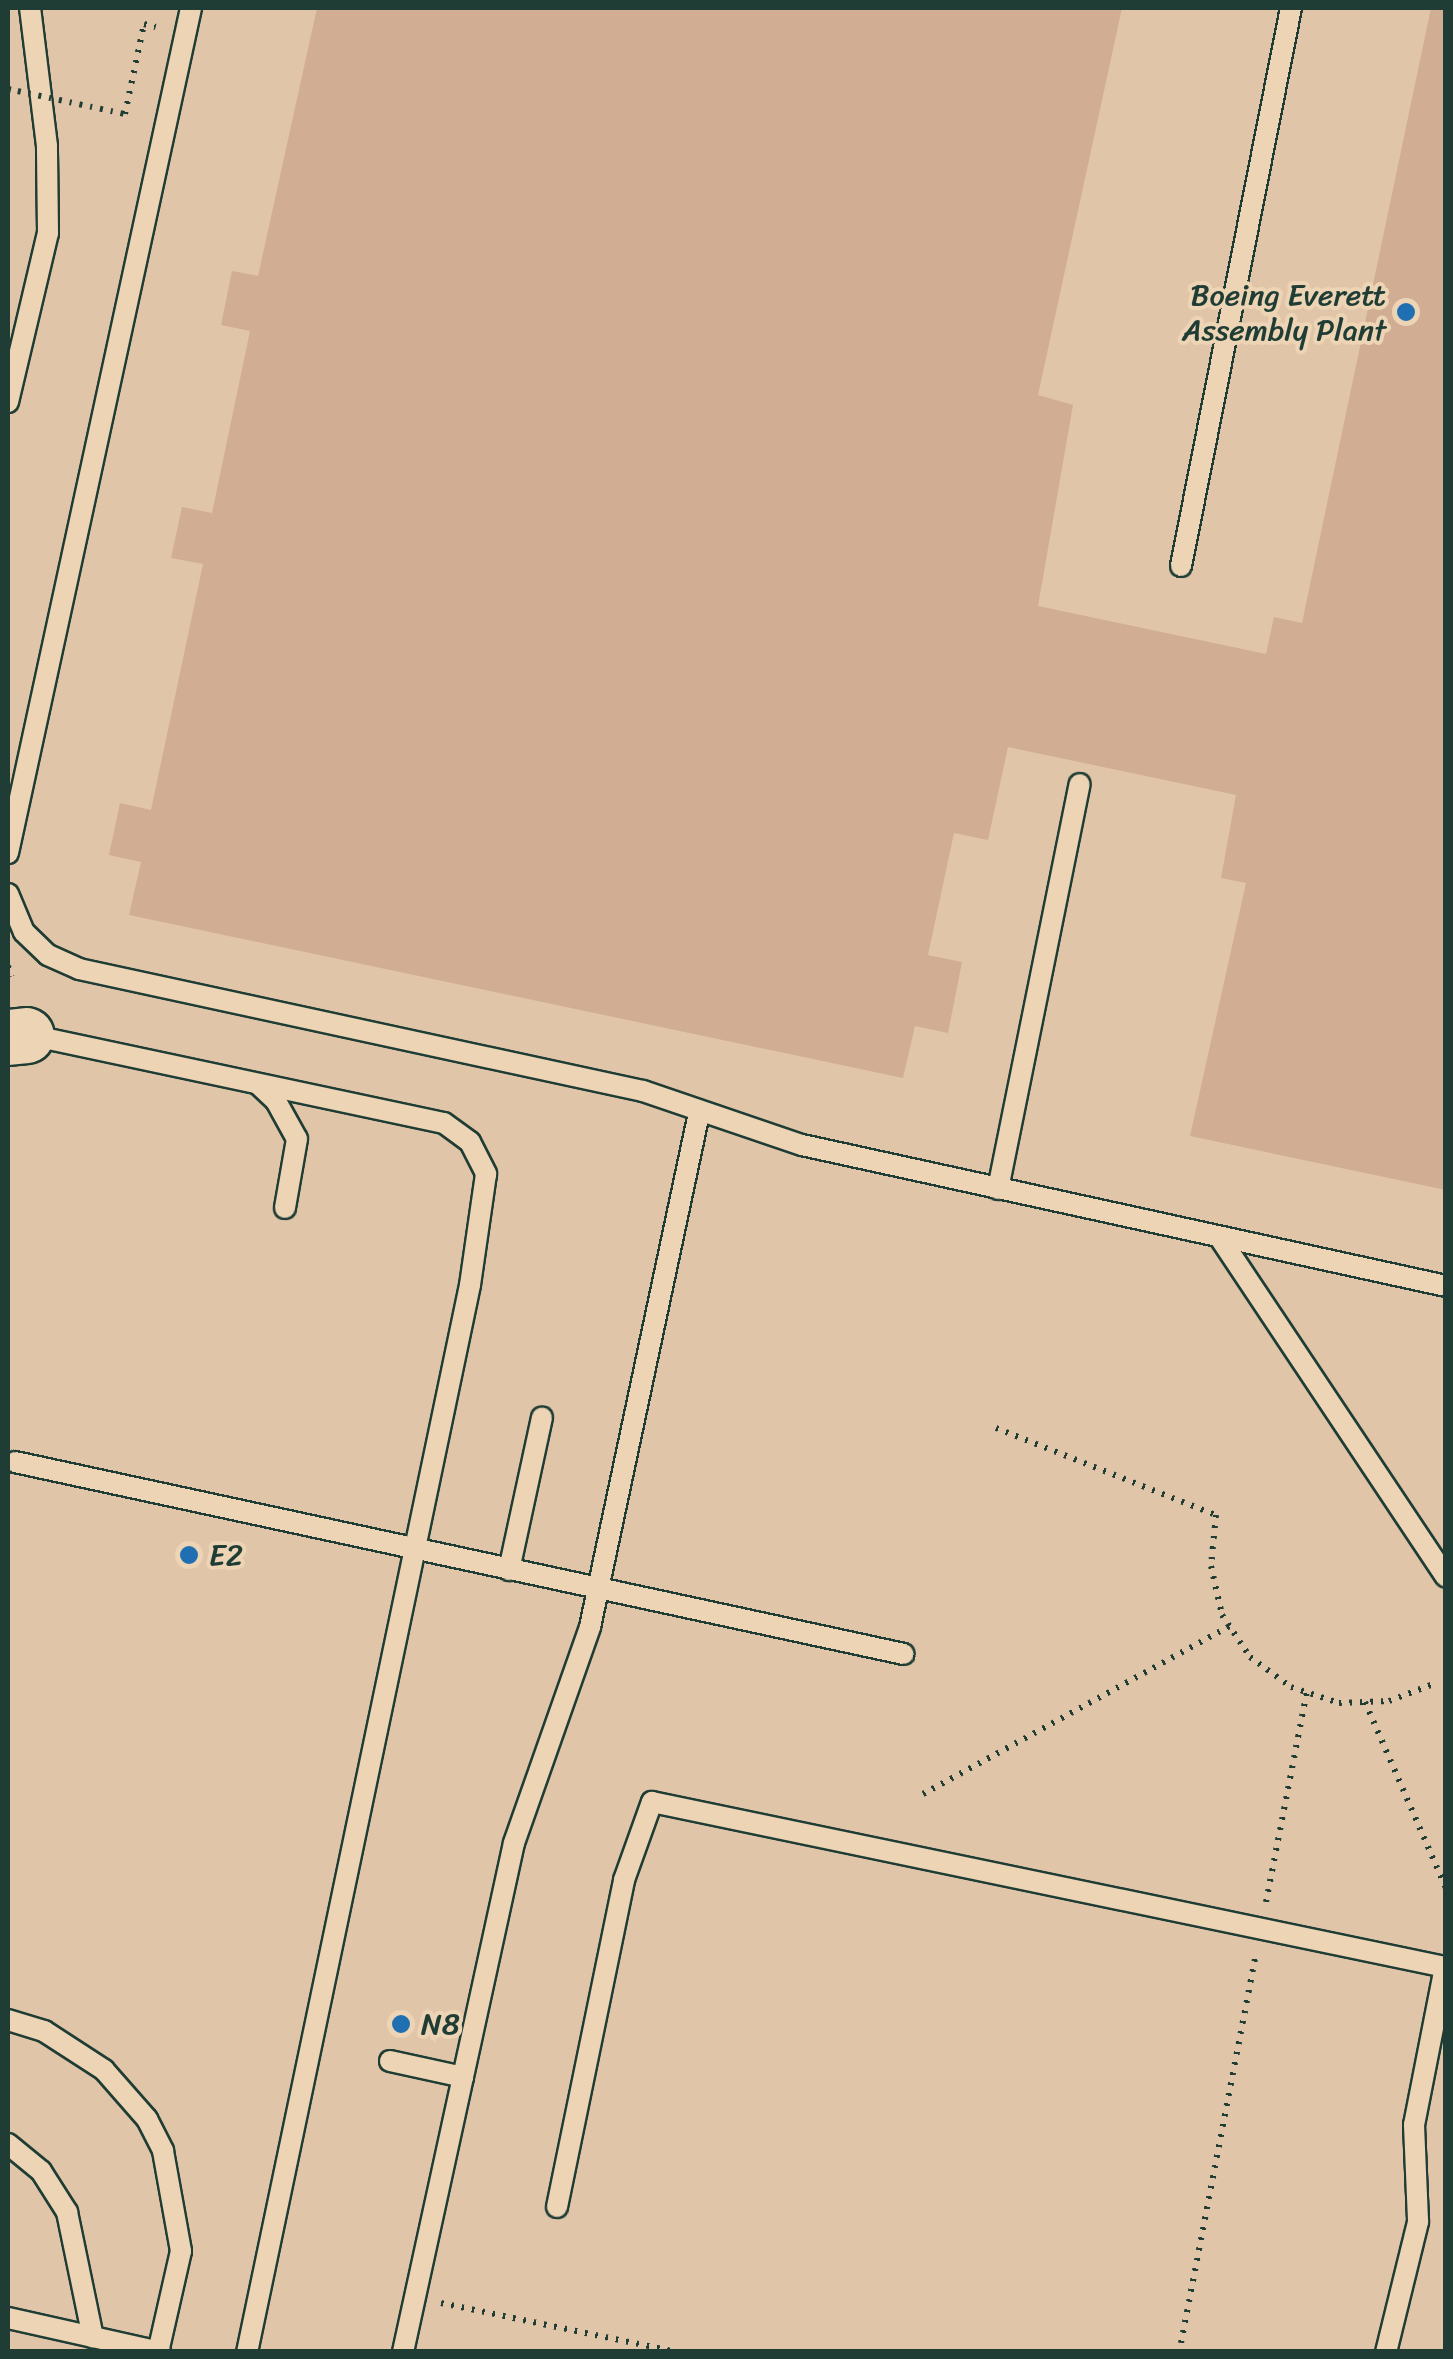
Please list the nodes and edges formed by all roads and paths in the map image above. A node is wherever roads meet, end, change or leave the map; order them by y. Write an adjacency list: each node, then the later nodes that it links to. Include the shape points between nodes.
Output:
1 (30, 8): 6 (lane, via 47,146 48,232)
2 (191, 8): 9 (lane)
3 (1291, 8): 7 (lane)
4 (156, 27): 5 (path, bridge, via 144,24 125,114)
5 (8, 89)
6 (8, 402)
7 (1181, 566)
8 (1080, 784): 16 (lane)
9 (8, 853)
10 (8, 894): 15 (lane, via 24,932 48,955 79,969 643,1091)
11 (8, 966): 12 (path)
12 (12, 976)
13 (14, 1034): 14 (lane)
14 (257, 1084): 17 (lane, via 276,1101 296,1139); 23 (lane, via 444,1123 470,1142 486,1174 473,1270)
15 (699, 1113): 16 (lane, via 802,1145); 26 (lane)
16 (998, 1188): 18 (lane)
17 (285, 1208)
18 (1220, 1238): 19 (lane); 25 (lane)
19 (1446, 1286)
20 (542, 1418): 24 (lane)
21 (996, 1428): 27 (path, via 1216,1515 1211,1566)
22 (15, 1462): 23 (lane)
23 (412, 1548): 24 (lane); 45 (lane)
24 (509, 1570): 26 (lane)
25 (1446, 1577)
26 (598, 1589): 28 (lane); 37 (lane, via 514,1843)
27 (1230, 1626): 30 (path, via 1250,1656); 32 (path)
28 (904, 1654)
29 (1436, 1683): 31 (path, via 1389,1701)
30 (1307, 1692): 31 (path, via 1338,1703); 34 (path)
31 (1365, 1702): 33 (path)
32 (923, 1794)
33 (1446, 1888)
34 (1261, 1929): 39 (lane, via 652,1802 624,1880); 43 (path); 48 (lane, via 1444,1967 1414,2125 1418,2222)
35 (8, 2020): 44 (lane, via 44,2031 104,2070 146,2119 163,2151 181,2251)
36 (390, 2061): 37 (lane)
37 (462, 2077): 40 (lane)
38 (8, 2144): 42 (lane, via 42,2170 67,2212)
39 (557, 2207)
40 (415, 2298): 46 (lane); 47 (path)
41 (8, 2318): 42 (lane)
42 (93, 2337): 44 (lane)
43 (1181, 2343)
44 (159, 2351)
45 (247, 2352)
46 (403, 2352)
47 (678, 2352)
48 (1386, 2352)

